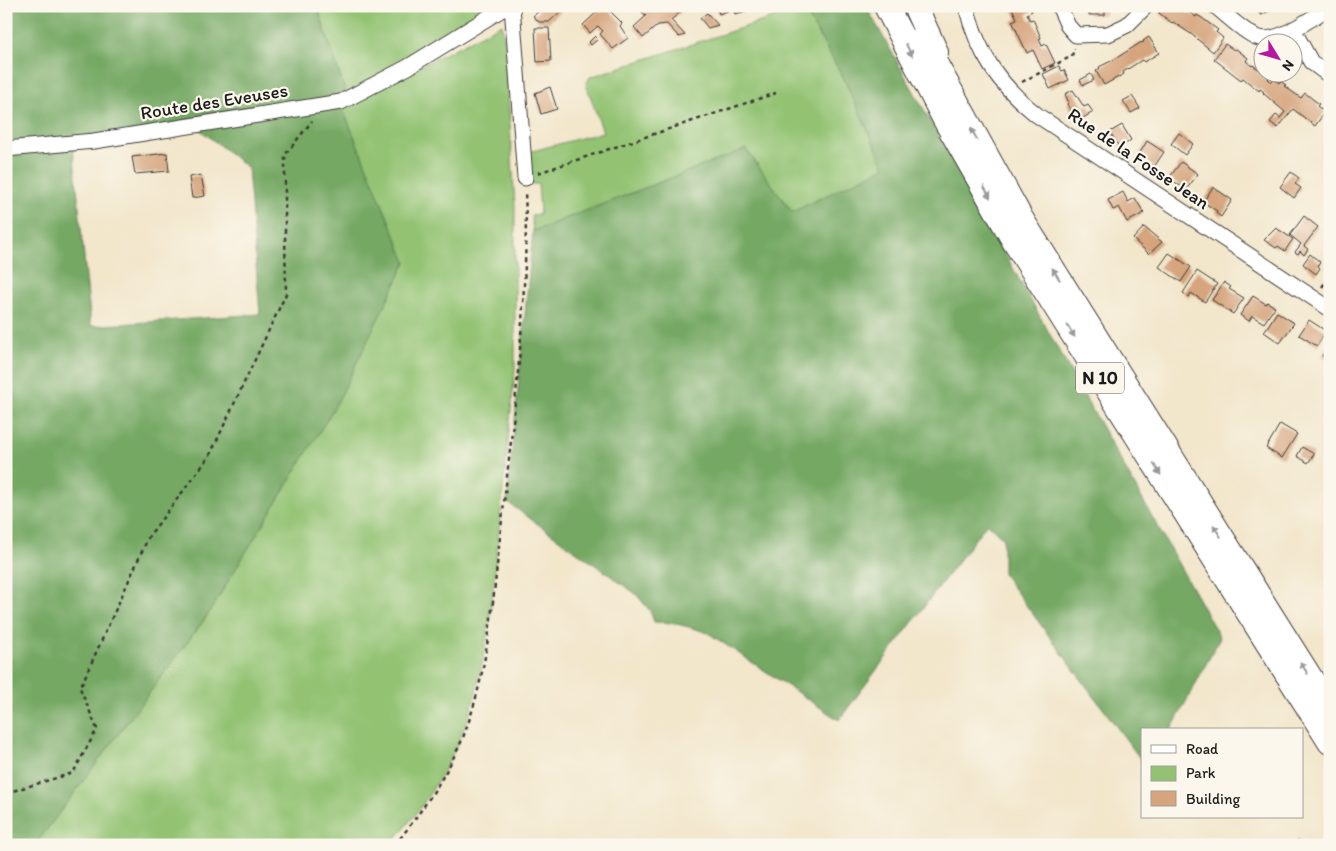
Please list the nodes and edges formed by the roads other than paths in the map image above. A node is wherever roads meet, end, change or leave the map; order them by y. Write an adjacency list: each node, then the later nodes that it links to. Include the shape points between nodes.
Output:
1 (507, 6): 14 (street, Route des Eveuses, via 408,67 342,102 94,140)
2 (512, 6): 15 (street)
3 (886, 6): 18 (main road, N 10, one-way to 18, via 944,118 1014,241)
4 (905, 6): 13 (main road, N 10)
5 (915, 6): 13 (main road, via 949,79)
6 (966, 6): 16 (street, Rue de la Fosse Jean, via 982,53 1008,89 1037,115)
7 (1059, 6): 8 (street, via 1076,35 1108,34 1127,25)
8 (1146, 6)
9 (1215, 6): 11 (street, via 1257,38 1272,38)
10 (1330, 7): 11 (street)
11 (1293, 29): 12 (street, via 1311,62)
12 (1330, 76)
13 (952, 95): 17 (main road, N 10, one-way to 13, via 1022,220)
14 (6, 149)
15 (525, 178)
16 (1330, 309)
17 (1330, 709)
18 (1330, 742)

